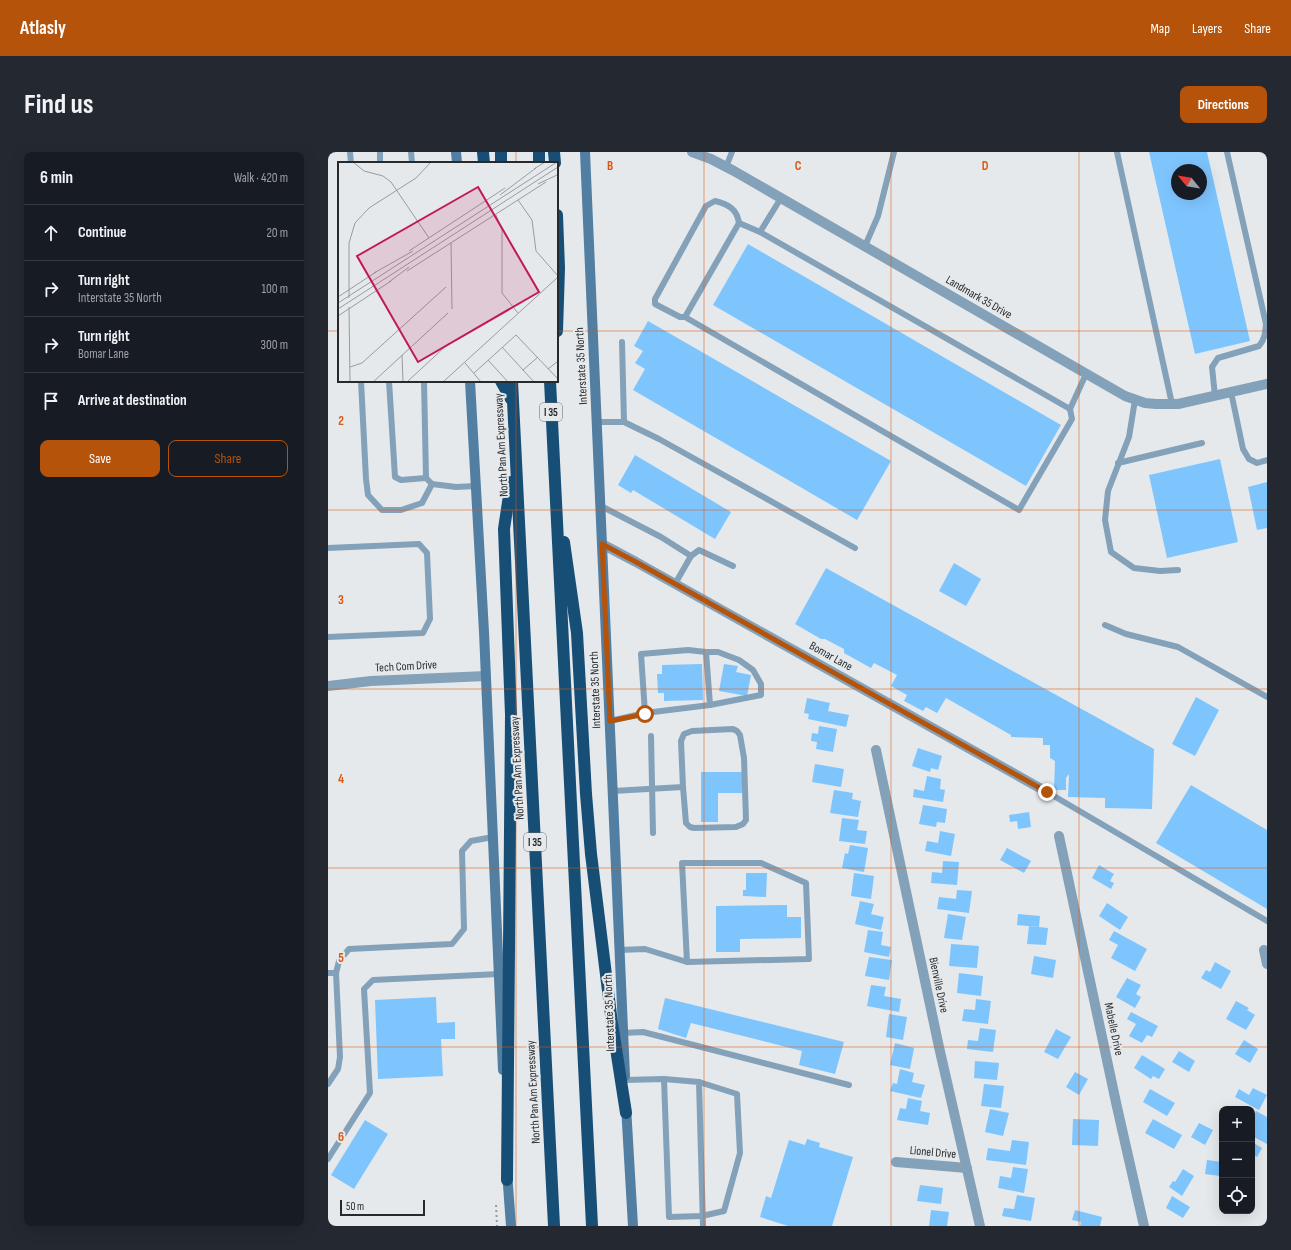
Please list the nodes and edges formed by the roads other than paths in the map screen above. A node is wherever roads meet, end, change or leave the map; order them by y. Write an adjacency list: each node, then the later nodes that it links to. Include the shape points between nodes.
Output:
1 (350, 152): 12 (lane)
2 (411, 152): 13 (lane)
3 (456, 152): 14 (main road)
4 (483, 152): 15 (highway)
5 (554, 152): 16 (highway)
6 (585, 152): 42 (main road, Interstate 35 North)
7 (692, 152): 17 (street, Landmark 35 Drive)
8 (732, 152): 17 (lane)
9 (894, 152): 22 (lane, via 878,216)
10 (1117, 152): 40 (lane)
11 (1227, 152): 37 (lane, via 1266,324 1266,334 1259,346 1218,358 1212,367)
12 (351, 162)
13 (412, 162)
14 (457, 162)
15 (484, 162)
16 (555, 162)
17 (726, 167): 18 (street, Landmark 35 Drive)
18 (781, 198): 20 (lane); 22 (street, Landmark 35 Drive)
19 (739, 223): 20 (lane); 24 (lane); 24 (lane, via 738,216 728,204 715,201 706,206 655,299 655,304)
20 (760, 232): 41 (lane)
21 (558, 242): 23 (highway)
22 (865, 246): 26 (street, Landmark 35 Drive)
23 (558, 300)
24 (685, 317): 41 (lane, via 1019,510 1072,419)
25 (622, 342): 43 (lane)
26 (1086, 374): 38 (street, Landmark 35 Drive); 41 (lane)
27 (361, 382): 51 (lane, via 368,495 382,510 401,510 422,503)
28 (389, 382): 50 (lane, via 395,477 401,480)
29 (424, 382): 50 (lane)
30 (470, 382): 52 (main road)
31 (502, 382): 39 (highway)
32 (512, 382): 39 (highway, North Pan Am Expressway / I 35)
33 (550, 382): 44 (highway, I 35)
34 (555, 382): 44 (highway)
35 (1267, 384): 36 (street, Landmark 35 Drive)
36 (1231, 392): 37 (street, Landmark 35 Drive); 47 (lane, via 1243,449 1249,459 1257,463)
37 (1215, 396): 40 (street, Landmark 35 Drive)
38 (1135, 400): 40 (street, Landmark 35 Drive); 48 (lane, via 1129,436)
39 (513, 402): 46 (highway, North Pan Am Expressway / I 35)
40 (1172, 404)
41 (1070, 409)
42 (597, 422): 43 (lane); 53 (main road, Interstate 35 North)
43 (624, 422): 56 (lane, via 658,438)
44 (553, 443): 49 (highway, I 35)
45 (1202, 443): 48 (lane)
46 (515, 457): 97 (highway, via 504,529 511,715); 100 (highway, North Pan Am Expressway / I 35)
47 (1267, 460)
48 (1118, 463): 59 (lane, via 1108,491 1105,520 1111,552 1134,568)
49 (554, 465): 93 (highway, via 577,633 591,854); 101 (highway, I 35)
50 (426, 478): 51 (lane)
51 (432, 484): 52 (lane)
52 (476, 486): 64 (main road)
53 (601, 506): 54 (main road, Interstate 35 North); 57 (lane, via 661,537)
54 (602, 544): 60 (street, Bomar Lane); 69 (main road, Interstate 35 North)
55 (328, 548): 62 (lane, via 419,544 427,553 430,619 423,633)
56 (855, 548)
57 (691, 556): 58 (lane, via 699,550); 60 (lane)
58 (733, 566)
59 (1178, 570)
60 (675, 584): 75 (street, Bomar Lane)
61 (1105, 625): 66 (lane, via 1126,634 1178,647)
62 (328, 637)
63 (706, 652): 67 (lane); 67 (lane, via 718,652 739,660 753,670 761,684 761,695); 68 (lane, via 688,650 641,654)
64 (486, 676): 65 (street, Tech Com Drive, via 371,681); 78 (main road)
65 (328, 686)
66 (1267, 697)
67 (710, 705): 68 (lane)
68 (645, 714): 69 (lane)
69 (610, 721): 74 (main road, Interstate 35 North)
70 (651, 736): 73 (lane)
71 (876, 750): 96 (street, Bienville Drive)
72 (683, 787): 72 (lane, via 681,741 684,734 692,731 738,731 744,758 746,820 743,824 736,827 690,827 686,823); 73 (lane)
73 (653, 789): 74 (lane); 76 (lane)
74 (613, 791): 80 (main road, Interstate 35 North)
75 (1047, 792): 79 (lane)
76 (653, 833)
77 (1059, 836): 105 (street, Mabelle Drive)
78 (493, 837): 85 (lane, via 471,841 462,851 464,929 452,944 349,949 339,961); 86 (main road)
79 (1267, 921)
80 (620, 950): 82 (lane, via 645,949); 87 (main road, Interstate 35 North)
81 (1264, 950): 83 (street)
82 (688, 962): 82 (lane, via 809,959 806,883 761,863 682,863)
83 (1267, 964)
84 (328, 973): 85 (lane)
85 (336, 973): 91 (lane, via 340,1057 338,1069)
86 (499, 974): 94 (lane, via 374,980 364,989 370,1093); 97 (main road)
87 (623, 1033): 89 (main road, Interstate 35 North); 92 (lane, via 643,1032)
88 (664, 1079): 89 (lane); 90 (lane); 98 (lane, via 669,1217)
89 (625, 1080): 93 (main road, Interstate 35 North)
90 (699, 1082): 98 (lane); 98 (lane, via 736,1094 740,1153 724,1212)
91 (328, 1084)
92 (849, 1084)
93 (626, 1113): 102 (main road, Interstate 35 North)
94 (328, 1159)
95 (896, 1162): 96 (street, Lionel Drive)
96 (967, 1168): 104 (street, Bienville Drive)
97 (507, 1180): 99 (main road)
98 (702, 1216): 103 (lane)
99 (511, 1226)
100 (554, 1226)
101 (592, 1226)
102 (633, 1226)
103 (703, 1226)
104 (980, 1226)
105 (1144, 1226)

